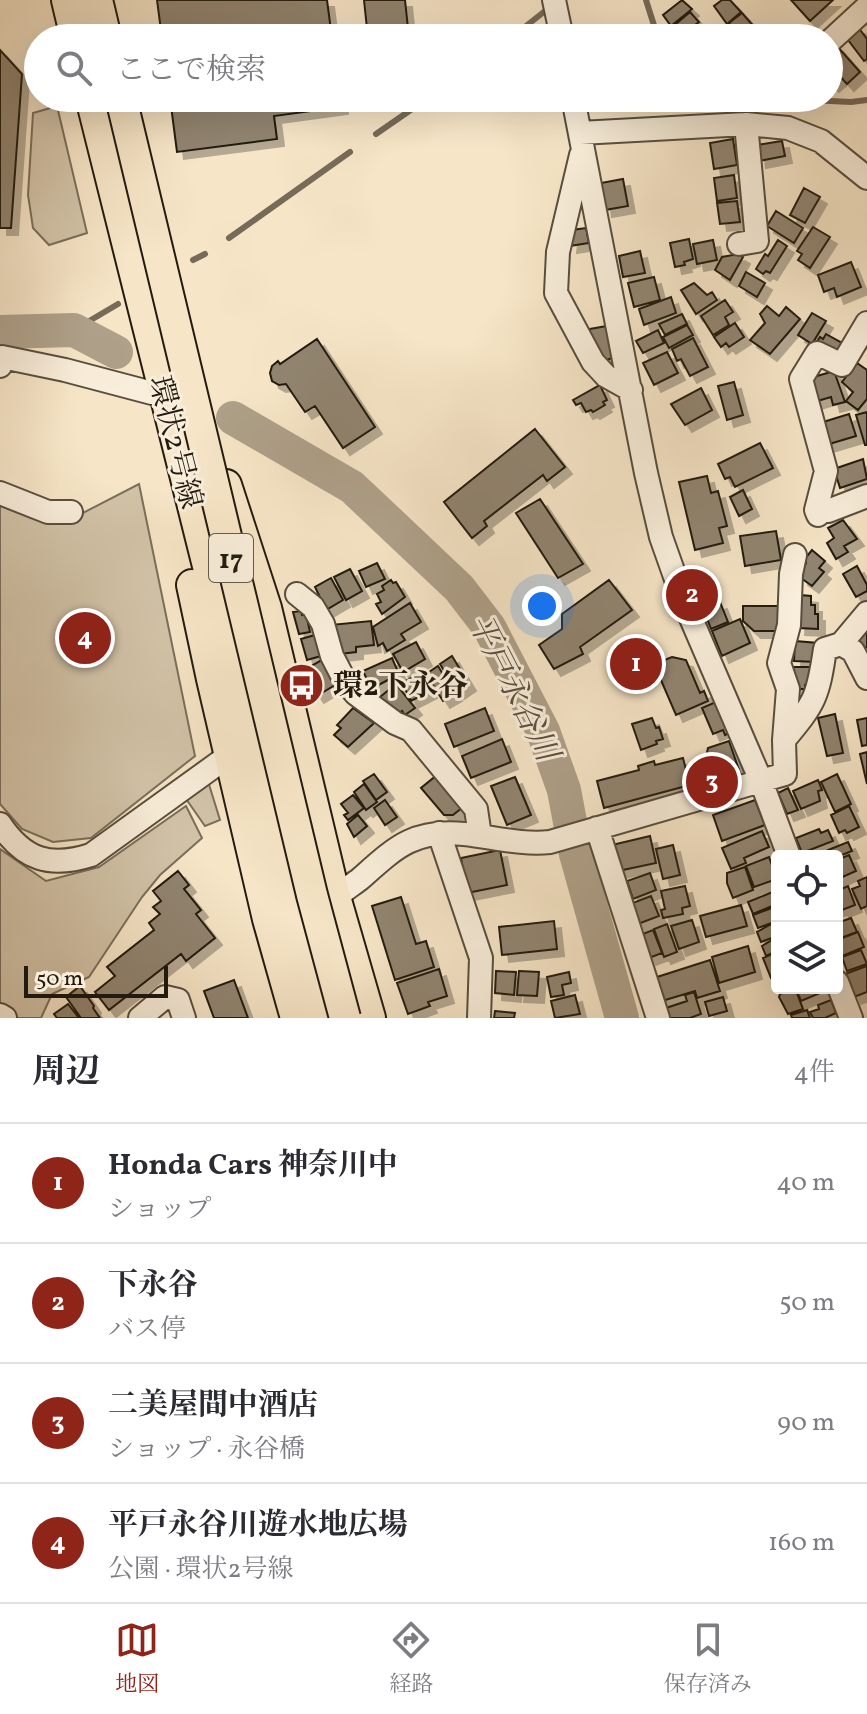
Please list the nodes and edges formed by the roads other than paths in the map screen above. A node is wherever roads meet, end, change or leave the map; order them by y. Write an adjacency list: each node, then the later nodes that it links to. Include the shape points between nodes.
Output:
1 (55, 0): 6 (main road)
2 (67, 0): 7 (main road)
3 (97, 0): 8 (main road)
4 (109, 0): 9 (main road)
5 (867, 7): 10 (street)
6 (61, 24)
7 (73, 24)
8 (103, 24)
9 (115, 24)
10 (843, 29)
11 (82, 112): 24 (main road)
12 (94, 112): 48 (main road, 環状2号線 / 17)
13 (124, 112): 50 (main road, 環状2号線 / 17, bridge)
14 (135, 112): 41 (main road, via 220,467 266,608)
15 (576, 112): 17 (street)
16 (746, 124): 17 (street); 18 (street, via 788,128 821,141); 19 (street, via 757,241)
17 (581, 140): 23 (street); 23 (street, via 558,252 556,293 593,362)
18 (867, 178)
19 (739, 244)
20 (867, 323): 21 (street)
21 (861, 349): 26 (street, via 842,365 817,353 801,379 826,471 816,510 823,513)
22 (0, 366): 24 (street, via 2,357)
23 (631, 390): 35 (street, via 661,537)
24 (152, 393): 34 (main road, via 176,480 194,597)
25 (0, 493): 27 (street, via 48,512)
26 (867, 496)
27 (71, 512)
28 (795, 555): 33 (street, via 789,625 779,663 788,689)
29 (297, 594): 39 (street, via 323,624 345,681 411,730 476,809)
30 (867, 613): 31 (street)
31 (841, 644): 32 (street, via 853,651); 33 (street, via 825,649 819,690)
32 (867, 678)
33 (784, 740): 35 (street, via 785,774)
34 (231, 754): 36 (street, via 91,855 70,862 42,860 23,850); 47 (main road)
35 (761, 781): 37 (street); 40 (street)
36 (0, 824)
37 (592, 829): 39 (street, via 532,843); 53 (street)
38 (439, 833): 39 (street); 41 (street, via 401,844); 52 (street, via 481,958)
39 (480, 836)
40 (787, 850)
41 (335, 897): 49 (street, via 308,927 307,941); 51 (main road)
42 (842, 994): 54 (street)
43 (0, 1015): 44 (street)
44 (5, 1018)
45 (140, 1018): 46 (street, via 165,997 178,1000)
46 (184, 1018)
47 (296, 1018)
48 (321, 1018)
49 (329, 1018)
50 (345, 1018)
51 (370, 1018)
52 (479, 1018)
53 (658, 1018)
54 (851, 1018)

